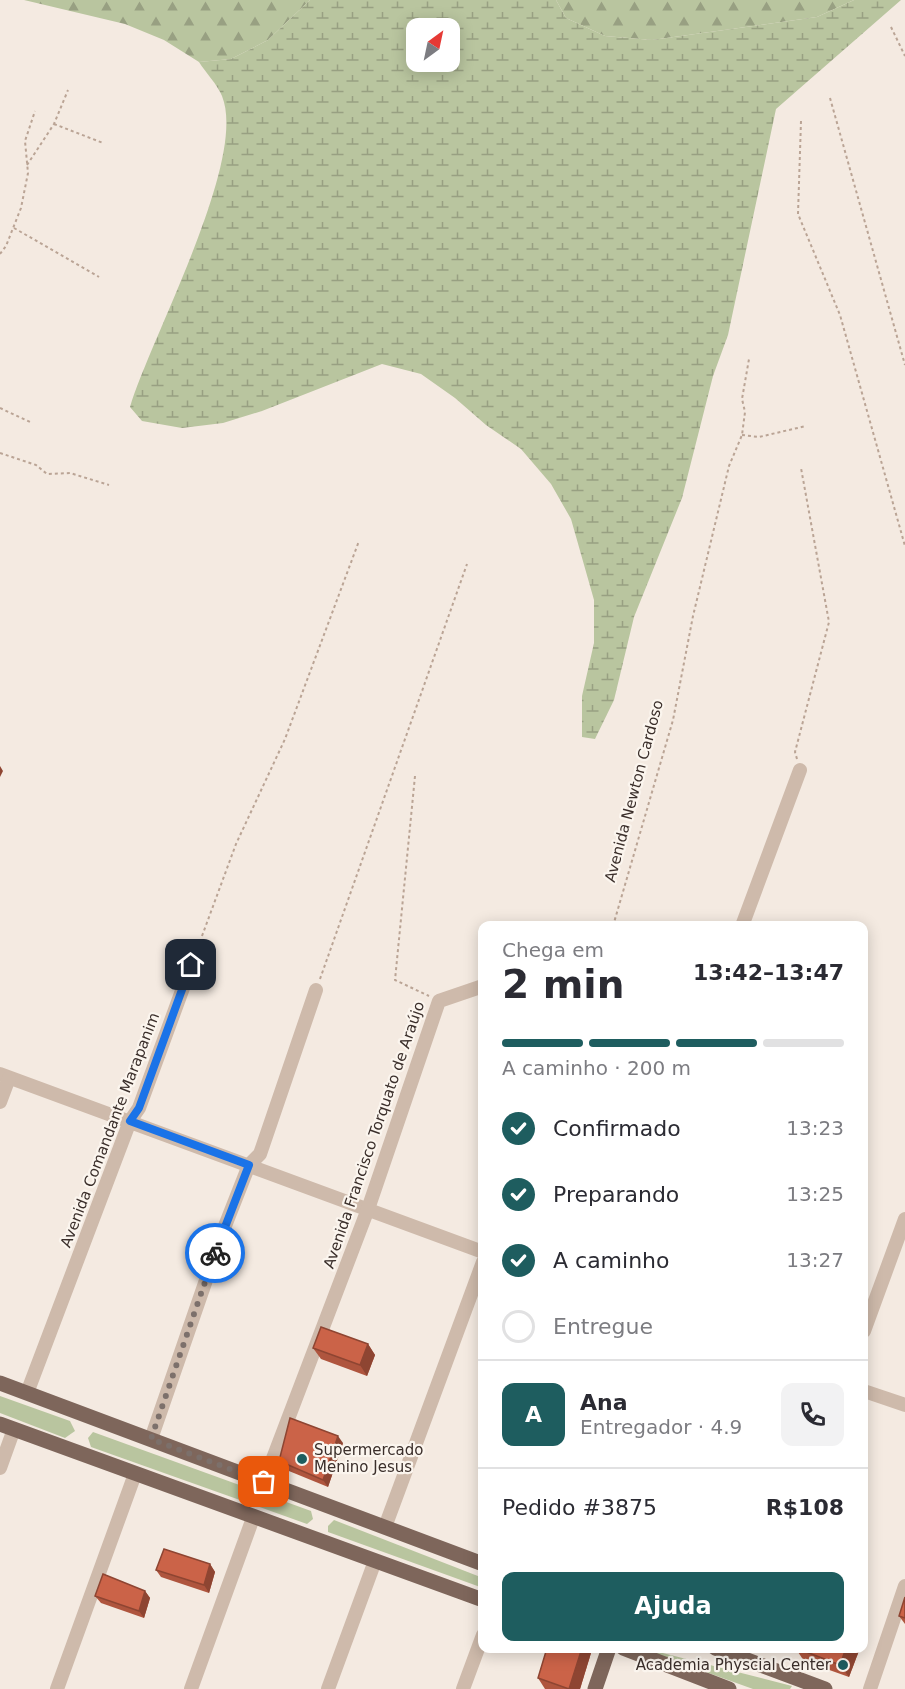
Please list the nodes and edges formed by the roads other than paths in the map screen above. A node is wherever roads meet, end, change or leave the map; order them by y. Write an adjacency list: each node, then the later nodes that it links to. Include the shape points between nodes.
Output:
1 (800, 771): 2 (street)
2 (744, 921)
3 (198, 947): 8 (street, Avenida Comandante Marapanim, via 139,1108)
4 (478, 988): 10 (street, Avenida Francisco Torquato de Araújo, via 439,1001)
5 (316, 990): 9 (street, via 260,1154)
6 (5, 1076): 7 (street); 8 (street)
7 (0, 1102)
8 (130, 1121): 9 (street); 17 (street, Avenida Comandante Marapanim)
9 (249, 1165): 10 (street); 20 (street)
10 (369, 1209): 12 (street); 23 (street, Avenida Francisco Torquato de Araújo)
11 (905, 1219): 14 (street)
12 (478, 1250)
13 (478, 1276): 25 (street)
14 (868, 1320)
15 (0, 1383): 17 (main road)
16 (868, 1392): 18 (street)
17 (27, 1393): 20 (main road)
18 (905, 1405)
19 (7, 1427): 21 (street); 22 (main road)
20 (151, 1439): 23 (main road)
21 (0, 1468)
22 (135, 1474): 24 (main road); 35 (street)
23 (264, 1482): 25 (main road)
24 (253, 1518): 26 (main road); 36 (street)
25 (385, 1527): 27 (main road)
26 (375, 1562): 29 (main road); 37 (street)
27 (478, 1562)
28 (905, 1586): 42 (street)
29 (478, 1598)
30 (478, 1648): 38 (street)
31 (607, 1653): 39 (main road)
32 (636, 1653): 40 (main road)
33 (747, 1654): 34 (main road)
34 (803, 1686): 41 (main road)
35 (57, 1689)
36 (192, 1689)
37 (327, 1689)
38 (463, 1689)
39 (595, 1689)
40 (729, 1689)
41 (825, 1689)
42 (870, 1689)

